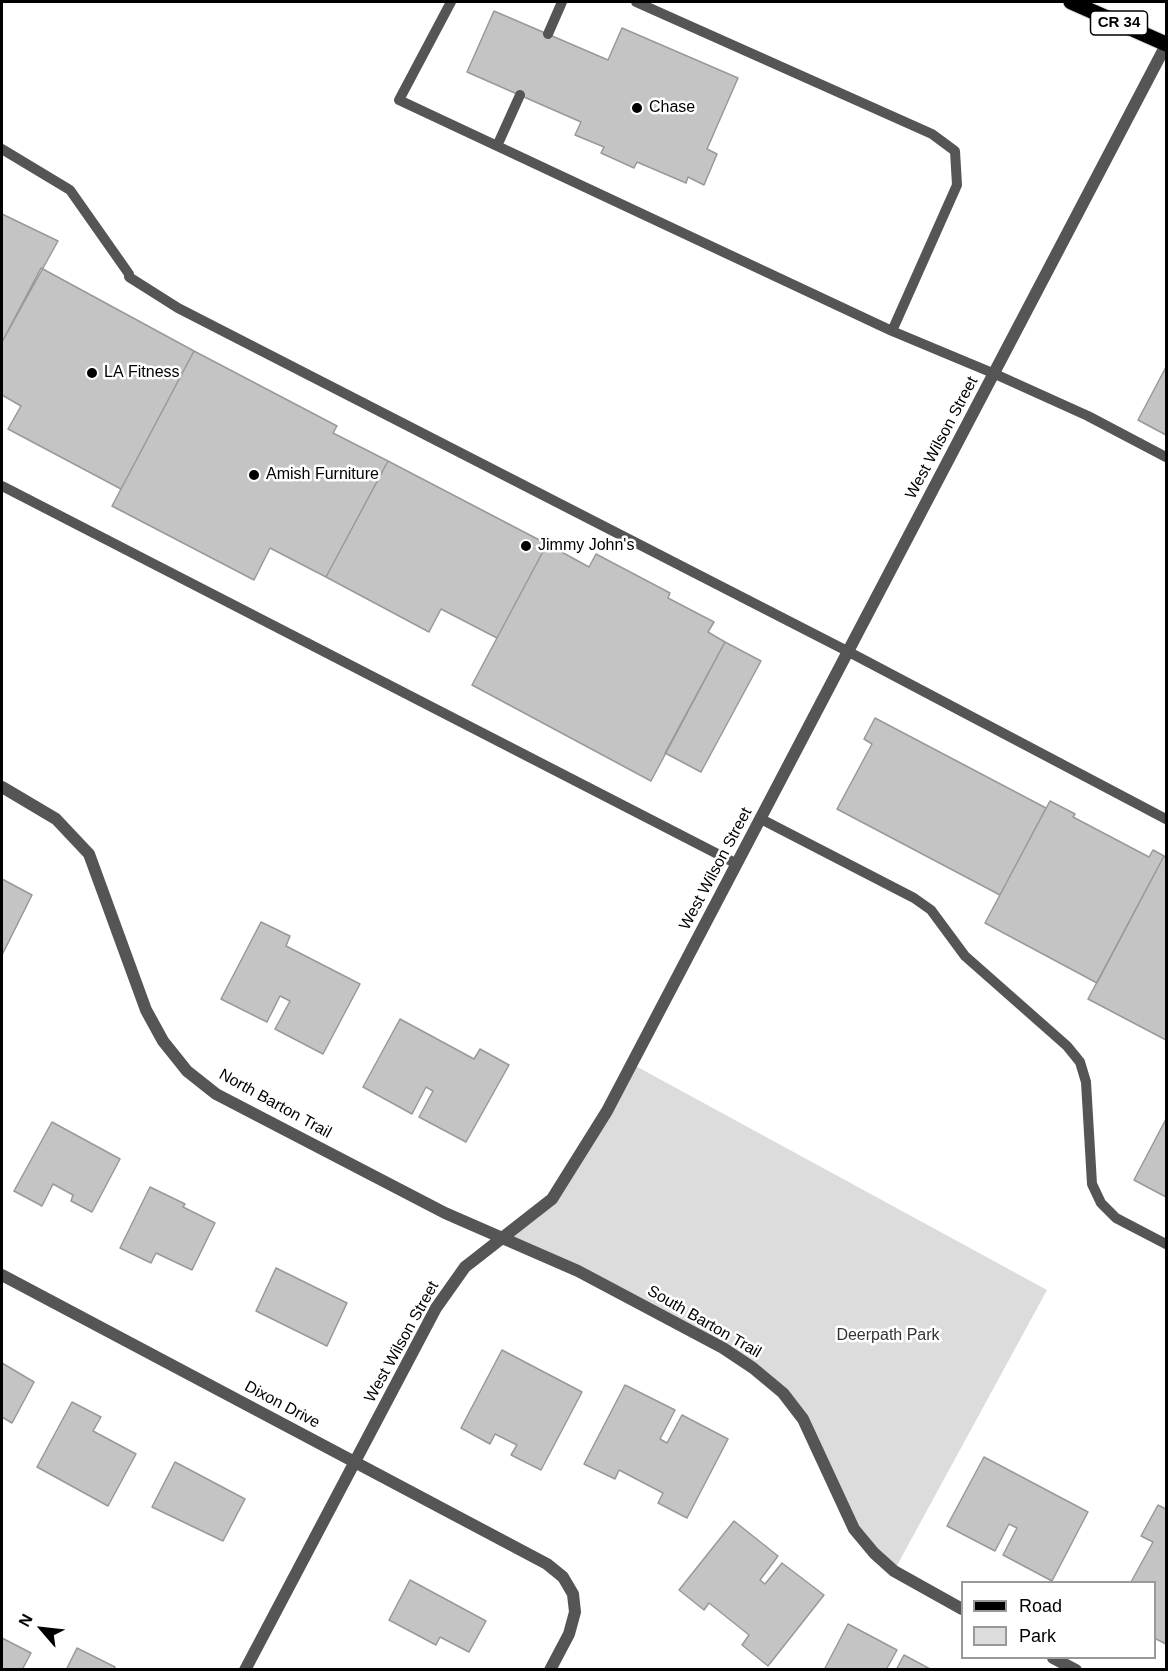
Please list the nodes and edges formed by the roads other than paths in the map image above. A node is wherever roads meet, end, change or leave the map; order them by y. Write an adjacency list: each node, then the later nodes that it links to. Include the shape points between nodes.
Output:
1 (451, 2): 8 (lane, via 399,100)
2 (562, 2): 5 (lane)
3 (636, 2): 10 (lane, via 932,134 955,151 957,184)
4 (1071, 2): 6 (main road, CR 34)
5 (548, 34)
6 (1167, 45): 11 (street, West Wilson Street)
7 (520, 95): 8 (lane)
8 (497, 146): 10 (lane)
9 (2, 149): 14 (lane, via 70,190 129,277 178,308)
10 (892, 331): 11 (lane)
11 (995, 374): 12 (lane); 14 (street, West Wilson Street)
12 (1167, 457)
13 (2, 486): 18 (lane)
14 (849, 652): 16 (street, West Wilson Street); 17 (lane)
15 (2, 787): 19 (street, North Barton Trail, via 56,819 89,854 146,1010 163,1041 187,1071 216,1094 445,1213)
16 (762, 819): 18 (street, West Wilson Street); 20 (lane, via 931,910 965,957 1067,1046 1080,1062 1086,1082 1092,1184 1101,1203 1116,1218)
17 (1167, 819)
18 (737, 864): 19 (street, West Wilson Street, via 580,1157 552,1199)
19 (504, 1238): 22 (street, West Wilson Street, via 465,1267 436,1308); 23 (street, South Barton Trail, via 578,1271 723,1348 783,1392 803,1419 854,1529 874,1553 901,1575)
20 (1167, 1244)
21 (2, 1275): 22 (street, Dixon Drive)
22 (354, 1462): 25 (street, West Wilson Street); 26 (street, Dixon Drive, via 547,1564 563,1577 573,1594 575,1612 569,1634)
23 (961, 1608)
24 (1055, 1659): 27 (street)
25 (245, 1670)
26 (550, 1670)
27 (1076, 1670)

